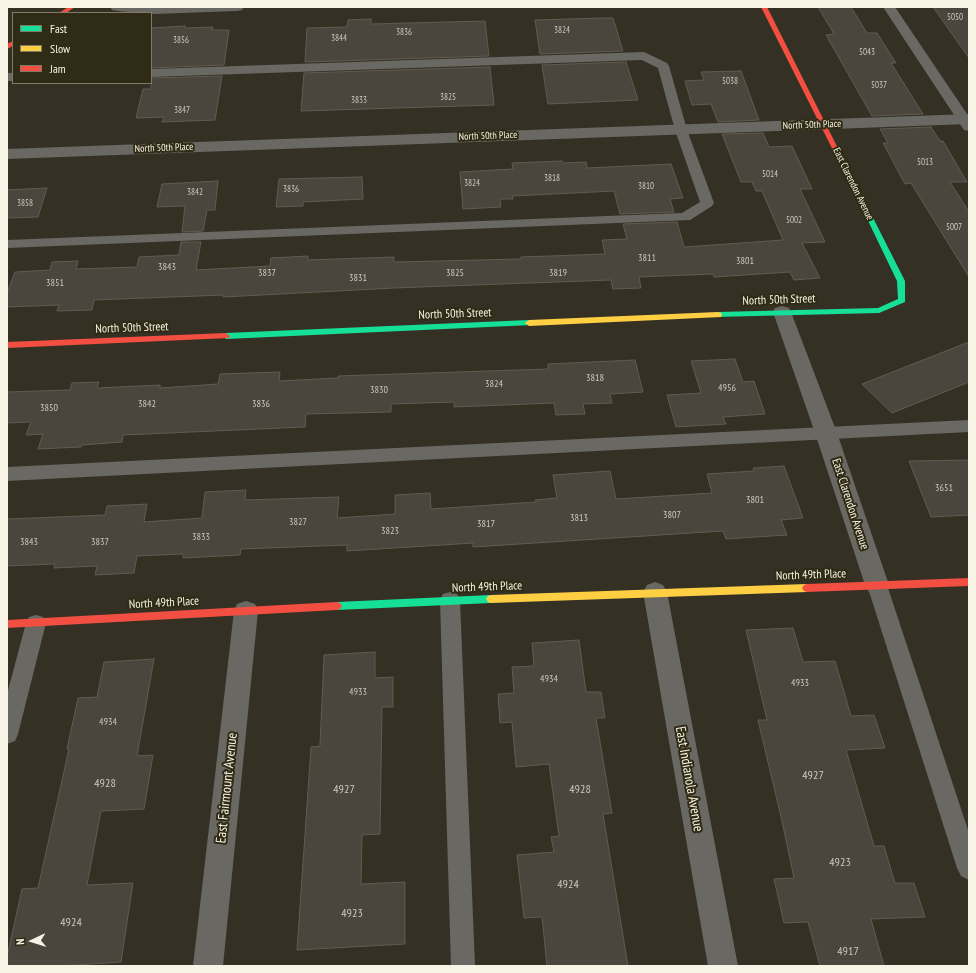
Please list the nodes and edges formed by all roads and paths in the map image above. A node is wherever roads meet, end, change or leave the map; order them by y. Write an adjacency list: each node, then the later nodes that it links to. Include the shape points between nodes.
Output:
1 (117, 7): 2 (street, via 154,10)
2 (237, 7)
3 (764, 7): 7 (street, East Clarendon Avenue)
4 (889, 7): 6 (lane)
5 (152, 73): 8 (lane, via 644,56 663,66)
6 (967, 122): 7 (street, North 50th Place)
7 (824, 125): 8 (street, North 50th Place); 11 (street, East Clarendon Avenue, via 900,281)
8 (681, 130): 9 (street, North 50th Place); 10 (lane, via 707,203 685,217)
9 (7, 154)
10 (7, 244)
11 (902, 300): 12 (street, North 50th Street, via 879,310)
12 (782, 312): 13 (street, North 50th Street); 15 (street, East Clarendon Avenue)
13 (7, 345)
14 (969, 426): 15 (lane)
15 (826, 433): 16 (lane); 18 (street, East Clarendon Avenue)
16 (7, 474)
17 (969, 582): 18 (street, North 49th Place)
18 (877, 585): 19 (street, North 49th Place); 25 (lane)
19 (655, 592): 20 (street, North 49th Place); 28 (street, East Indianola Avenue)
20 (450, 600): 21 (street, North 49th Place); 27 (lane)
21 (246, 611): 22 (street, North 49th Place); 26 (street, East Fairmount Avenue)
22 (36, 623): 23 (street, North 49th Place); 24 (lane)
23 (7, 624)
24 (7, 734)
25 (969, 868)
26 (208, 966)
27 (463, 966)
28 (722, 966)

